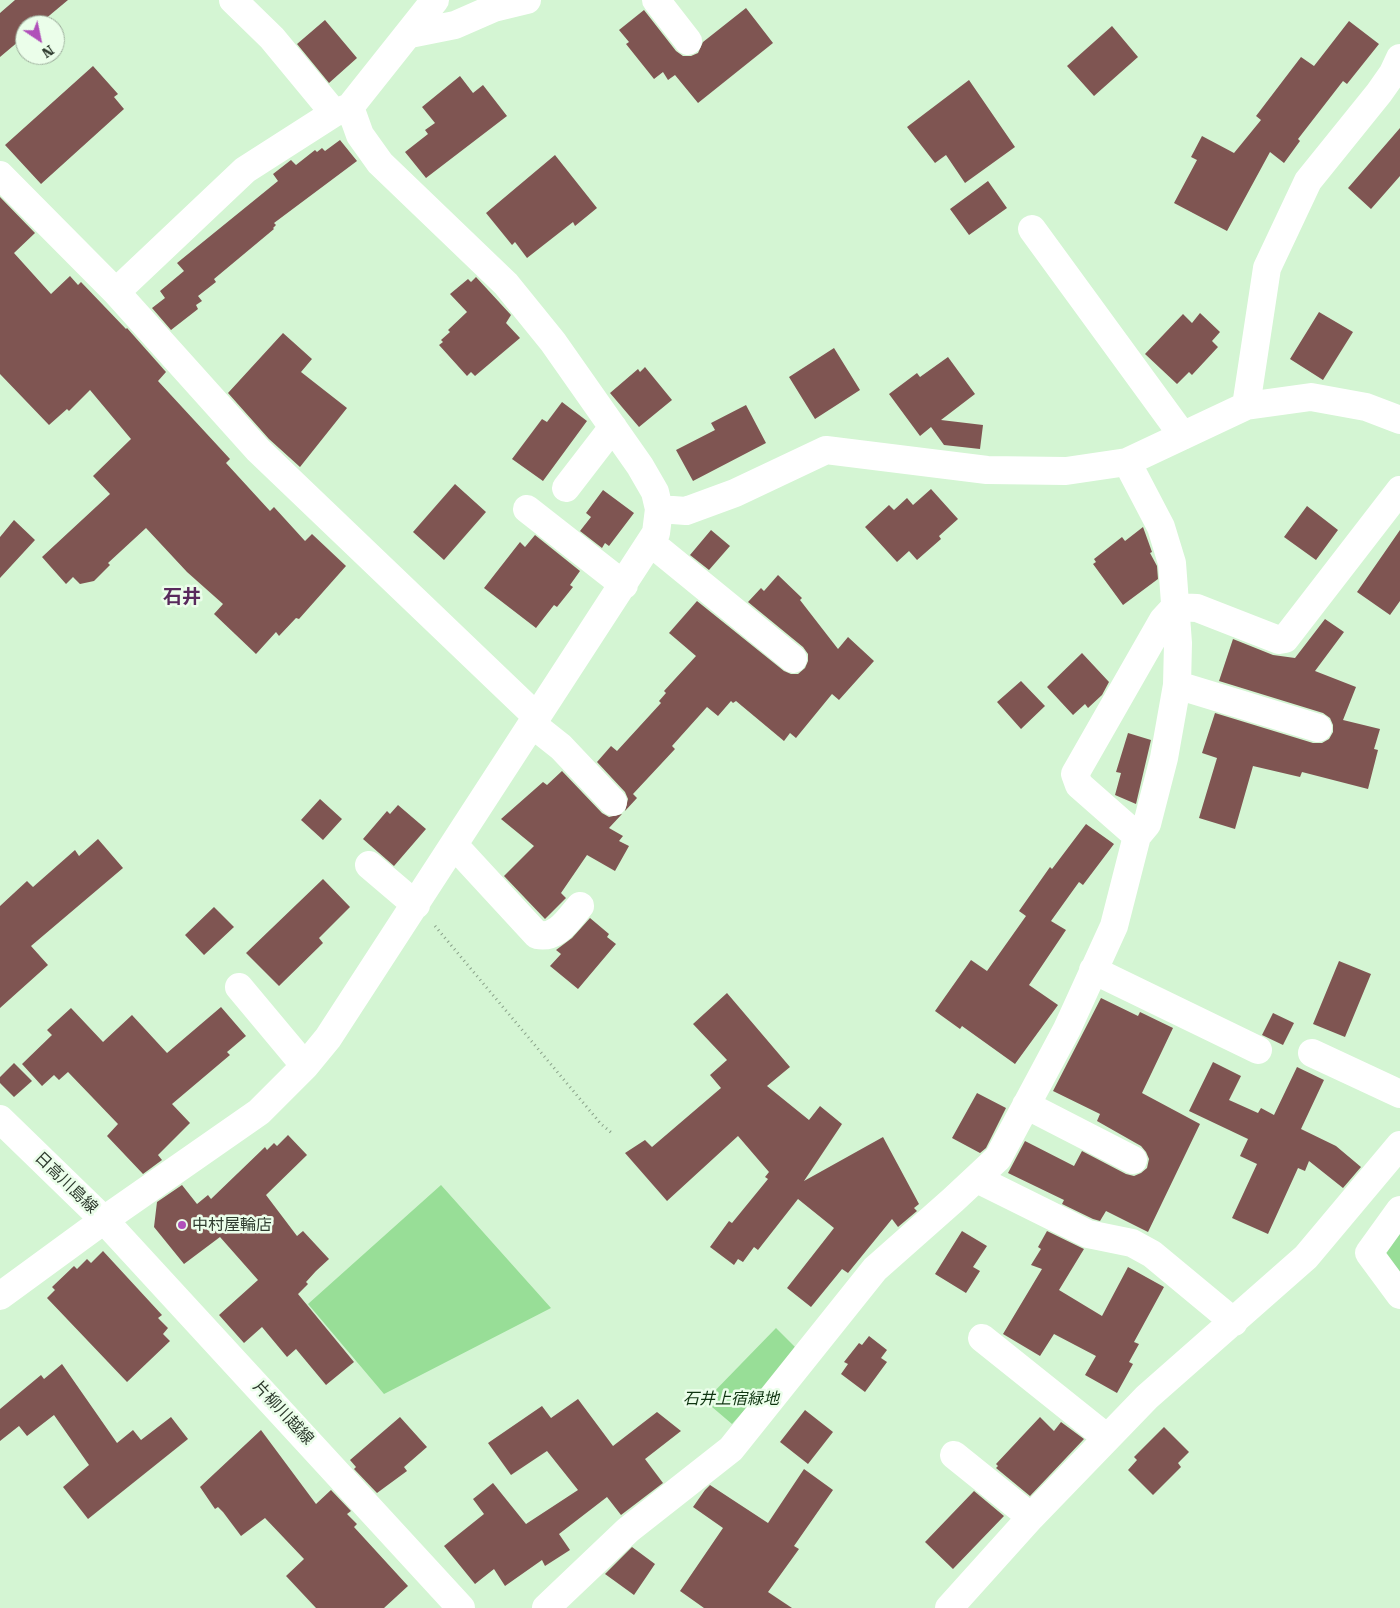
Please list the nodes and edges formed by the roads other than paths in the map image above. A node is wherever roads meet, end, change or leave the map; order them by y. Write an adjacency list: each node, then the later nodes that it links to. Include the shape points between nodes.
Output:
1 (233, 0): 8 (street)
2 (435, 0): 5 (street)
3 (527, 0): 5 (street, via 494,8 455,25)
4 (656, 0): 6 (street)
5 (410, 34): 8 (street)
6 (688, 41)
7 (1400, 58): 12 (street, via 1379,94 1308,181 1267,268)
8 (342, 110): 11 (street, via 245,170); 14 (street, via 380,163 506,284 553,342)
9 (0, 175): 11 (street)
10 (1032, 229): 15 (street)
11 (116, 292): 26 (street, via 258,450)
12 (1246, 406): 13 (street, via 1312,397 1366,407); 15 (street)
13 (1400, 420)
14 (613, 428): 17 (street); 20 (street, via 655,492)
15 (1183, 436): 16 (street)
16 (1127, 462): 20 (street, via 1066,471 987,470 826,450 734,493 686,511); 23 (street, via 1161,527 1172,563)
17 (566, 488)
18 (1400, 490): 23 (street, via 1285,639 1280,640 1198,608)
19 (527, 508): 22 (street)
20 (659, 510): 21 (street, via 656,533)
21 (651, 543): 22 (street); 24 (street)
22 (624, 585): 26 (street)
23 (1175, 606): 25 (street); 29 (street, via 1163,620 1074,774 1079,785)
24 (793, 659)
25 (1177, 685): 27 (street); 29 (street, via 1152,807 1147,824)
26 (535, 721): 28 (street); 30 (street)
27 (1318, 728)
28 (613, 802)
29 (1137, 836): 34 (street, via 1114,926)
30 (454, 845): 32 (street); 33 (street, via 537,935 546,937 556,933)
31 (369, 865): 32 (street)
32 (416, 905): 38 (street, via 328,1038)
33 (580, 906)
34 (1093, 970): 36 (street); 40 (street, via 1068,1029)
35 (239, 987): 38 (street)
36 (1258, 1050)
37 (1312, 1053): 39 (street)
38 (305, 1066): 46 (street, via 259,1112)
39 (1400, 1094)
40 (1026, 1105): 43 (street); 44 (street, via 998,1158)
41 (0, 1119): 46 (street, 日高川島線)
42 (1400, 1145): 49 (street, via 1306,1257)
43 (1133, 1160)
44 (976, 1179): 49 (street, via 1088,1234 1132,1243 1152,1254); 55 (street, via 875,1269 731,1449 628,1530)
45 (1400, 1210): 47 (street, via 1369,1254)
46 (104, 1220): 48 (street, 日高川島線); 54 (street, 片柳川越線)
47 (1400, 1295)
48 (0, 1296)
49 (1234, 1322): 51 (street, via 1146,1397)
50 (982, 1338): 51 (street)
51 (1107, 1438): 53 (street)
52 (954, 1455): 53 (street)
53 (1031, 1517): 56 (street)
54 (461, 1608)
55 (546, 1608)
56 (949, 1608)

